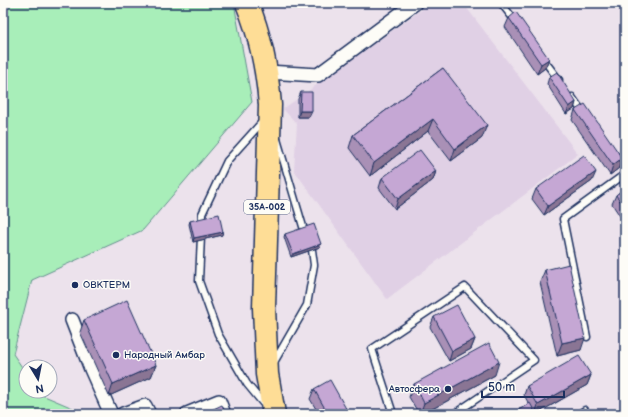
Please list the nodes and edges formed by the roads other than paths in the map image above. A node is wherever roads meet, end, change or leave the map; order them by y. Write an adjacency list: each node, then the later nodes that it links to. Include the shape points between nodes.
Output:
1 (247, 3): 6 (highway, 35А-002, via 255,23)
2 (415, 3): 6 (street, via 318,75)
3 (501, 3): 4 (lane)
4 (520, 28)
5 (539, 54): 7 (lane)
6 (267, 72): 9 (highway, 35А-002)
7 (563, 85)
8 (568, 92): 10 (lane)
9 (269, 115): 14 (lane); 18 (highway, 35А-002, via 264,308); 24 (lane, via 227,161 202,214 199,281 218,334 247,384)
10 (587, 117)
11 (611, 149): 12 (lane)
12 (625, 168)
13 (625, 174): 17 (lane, via 563,219)
14 (304, 230)
15 (312, 250): 18 (lane, via 314,265 307,305)
16 (72, 320): 19 (street, via 91,370)
17 (587, 337)
18 (267, 374): 24 (highway, 35А-002)
19 (112, 414)
20 (123, 414): 21 (street, via 145,406)
21 (149, 414)
22 (187, 414): 23 (street, via 219,401)
23 (224, 414)
24 (273, 414)
25 (393, 414): 26 (lane, via 372,349 465,287 534,360)
26 (454, 414)
27 (579, 414): 28 (lane, via 586,410)
28 (586, 414)

